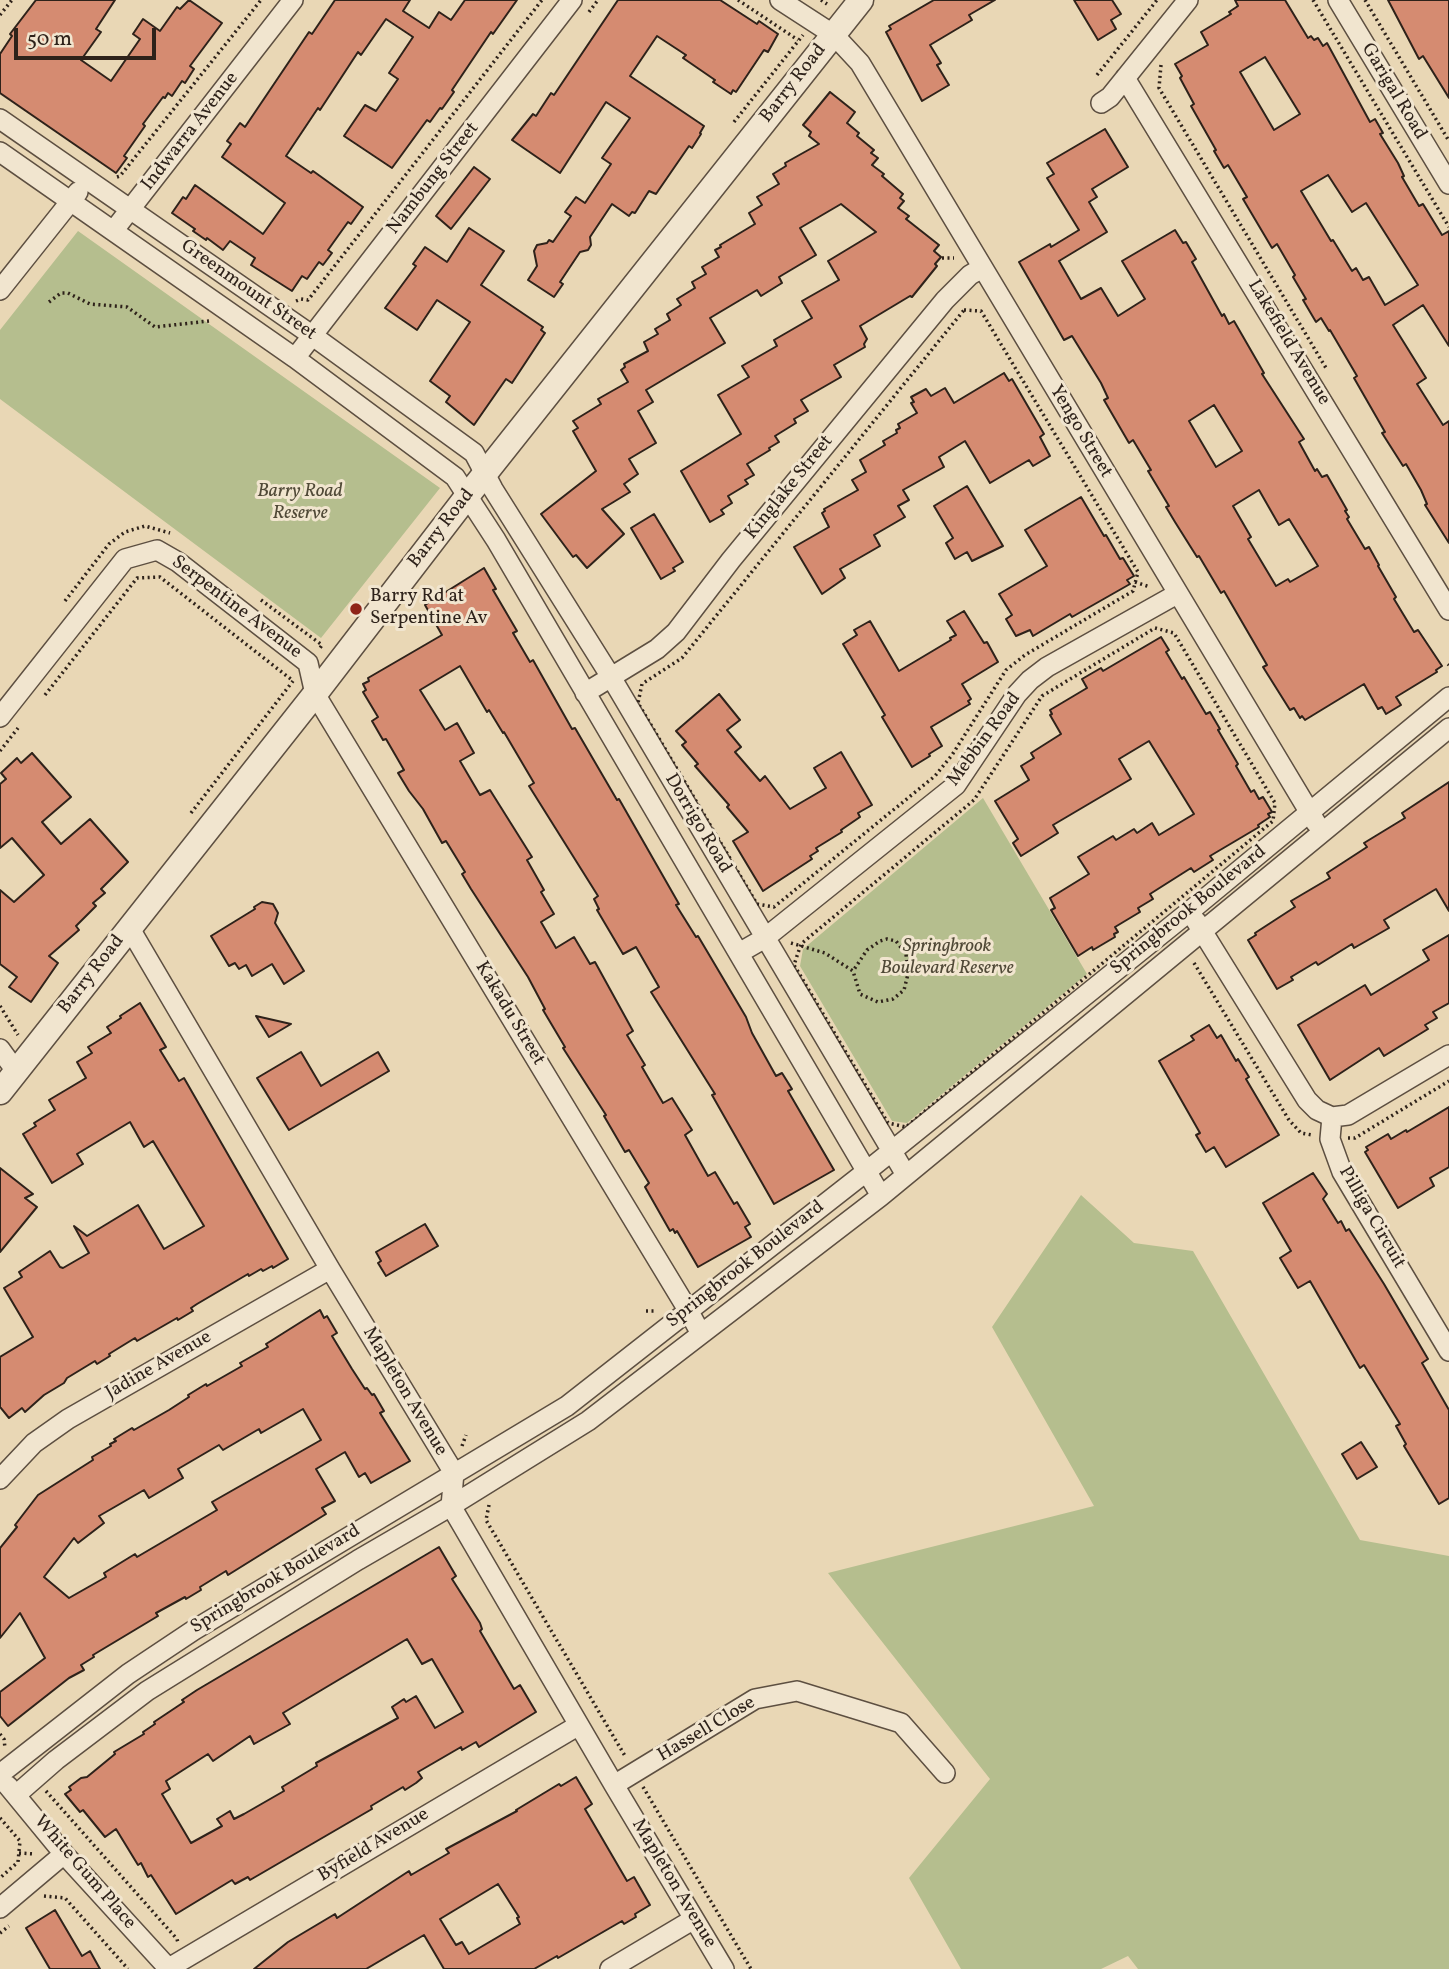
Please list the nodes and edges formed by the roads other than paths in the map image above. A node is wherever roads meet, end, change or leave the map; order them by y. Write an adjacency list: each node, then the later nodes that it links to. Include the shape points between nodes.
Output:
1 (293, 0): 15 (street, Indwarra Avenue)
2 (572, 0): 19 (street, Nambung Street)
3 (780, 0): 7 (street, Yengo Street)
4 (861, 0): 7 (street, Barry Road)
5 (1188, 0): 8 (street)
6 (1338, 0): 13 (street, Garigal Road)
7 (824, 28): 17 (street, Yengo Street, via 860,63); 21 (street, Barry Road)
8 (1125, 78): 9 (street); 24 (street, Lakefield Avenue)
9 (1101, 103)
10 (0, 120): 12 (street, Greenmount Street)
11 (0, 152): 14 (street, Greenmount Street)
12 (87, 180): 14 (street); 15 (street, Greenmount Street)
13 (1449, 184)
14 (71, 201): 16 (street, Greenmount Street); 18 (street)
15 (131, 208): 16 (street, Indwarra Avenue); 19 (street, Greenmount Street)
16 (114, 230): 20 (street, Greenmount Street)
17 (982, 268): 23 (street, Yengo Street); 25 (street, Kinglake Street, via 945,300 676,632)
18 (0, 290)
19 (313, 336): 20 (street, Nambung Street); 21 (street, Greenmount Street, via 474,453)
20 (295, 358): 22 (street, Greenmount Street, via 455,477)
21 (485, 474): 22 (street, Barry Road); 25 (street, Dorrigo Road)
22 (468, 495): 26 (street, Dorrigo Road); 27 (street, Barry Road)
23 (1177, 594): 31 (street, Yengo Street); 35 (street, Mebbin Road, via 1030,680 956,785)
24 (1449, 610)
25 (611, 677): 26 (street, Kinglake Street); 35 (street, Dorrigo Road)
26 (586, 693): 37 (street, Dorrigo Road)
27 (315, 694): 29 (street, Serpentine Avenue, via 308,663 157,550 125,559); 34 (street, Barry Road); 48 (street, Kakadu Street)
28 (1449, 697): 31 (street, Springbrook Boulevard)
29 (0, 717)
30 (1449, 728): 32 (street, Springbrook Boulevard)
31 (1309, 812): 32 (street, Yengo Street); 33 (street, Springbrook Boulevard)
32 (1322, 833): 36 (street, Springbrook Boulevard)
33 (1190, 911): 36 (street); 43 (street, Springbrook Boulevard)
34 (129, 927): 40 (street, Barry Road); 47 (street, Mapleton Avenue)
35 (774, 940): 37 (street, Mebbin Road); 43 (street, Dorrigo Road)
36 (1207, 940): 42 (street, via 1307,1100); 45 (street, Springbrook Boulevard)
37 (739, 953): 44 (street, Dorrigo Road)
38 (0, 1049): 40 (street)
39 (1449, 1055): 42 (street, via 1348,1115)
40 (16, 1071): 41 (street, Barry Road)
41 (0, 1092)
42 (1332, 1117): 50 (street, Pilliga Circuit, via 1330,1139 1342,1172)
43 (892, 1151): 44 (street, Springbrook Boulevard); 45 (street, Dorrigo Road)
44 (867, 1171): 46 (street, Dorrigo Road); 48 (street, Springbrook Boulevard)
45 (906, 1175): 46 (street, Springbrook Boulevard)
46 (881, 1196): 49 (street, Springbrook Boulevard)
47 (330, 1269): 51 (street, Mapleton Avenue); 52 (street, Jadine Avenue, via 68,1419 34,1443)
48 (688, 1310): 49 (street, Kakadu Street); 51 (street, Springbrook Boulevard, via 567,1406)
49 (701, 1335): 53 (street, Springbrook Boulevard, via 588,1421)
50 (1449, 1352)
51 (454, 1473): 53 (street, Mapleton Avenue); 55 (street, Springbrook Boulevard, via 194,1630 128,1674)
52 (0, 1479)
53 (451, 1506): 54 (street, Mapleton Avenue); 58 (street, Springbrook Boulevard, via 147,1691)
54 (579, 1725): 57 (street, Mapleton Avenue); 62 (street, Byfield Avenue)
55 (5, 1770): 58 (street, White Gum Place)
56 (945, 1773): 57 (street, Hassell Close, via 901,1723 797,1691 755,1699)
57 (614, 1785): 61 (street, Mapleton Avenue)
58 (16, 1795): 59 (street, White Gum Place)
59 (64, 1854): 60 (street); 62 (street, White Gum Place)
60 (0, 1908)
61 (694, 1919): 63 (street); 64 (street, Mapleton Avenue)
62 (169, 1969)
63 (610, 1969)
64 (724, 1969)

